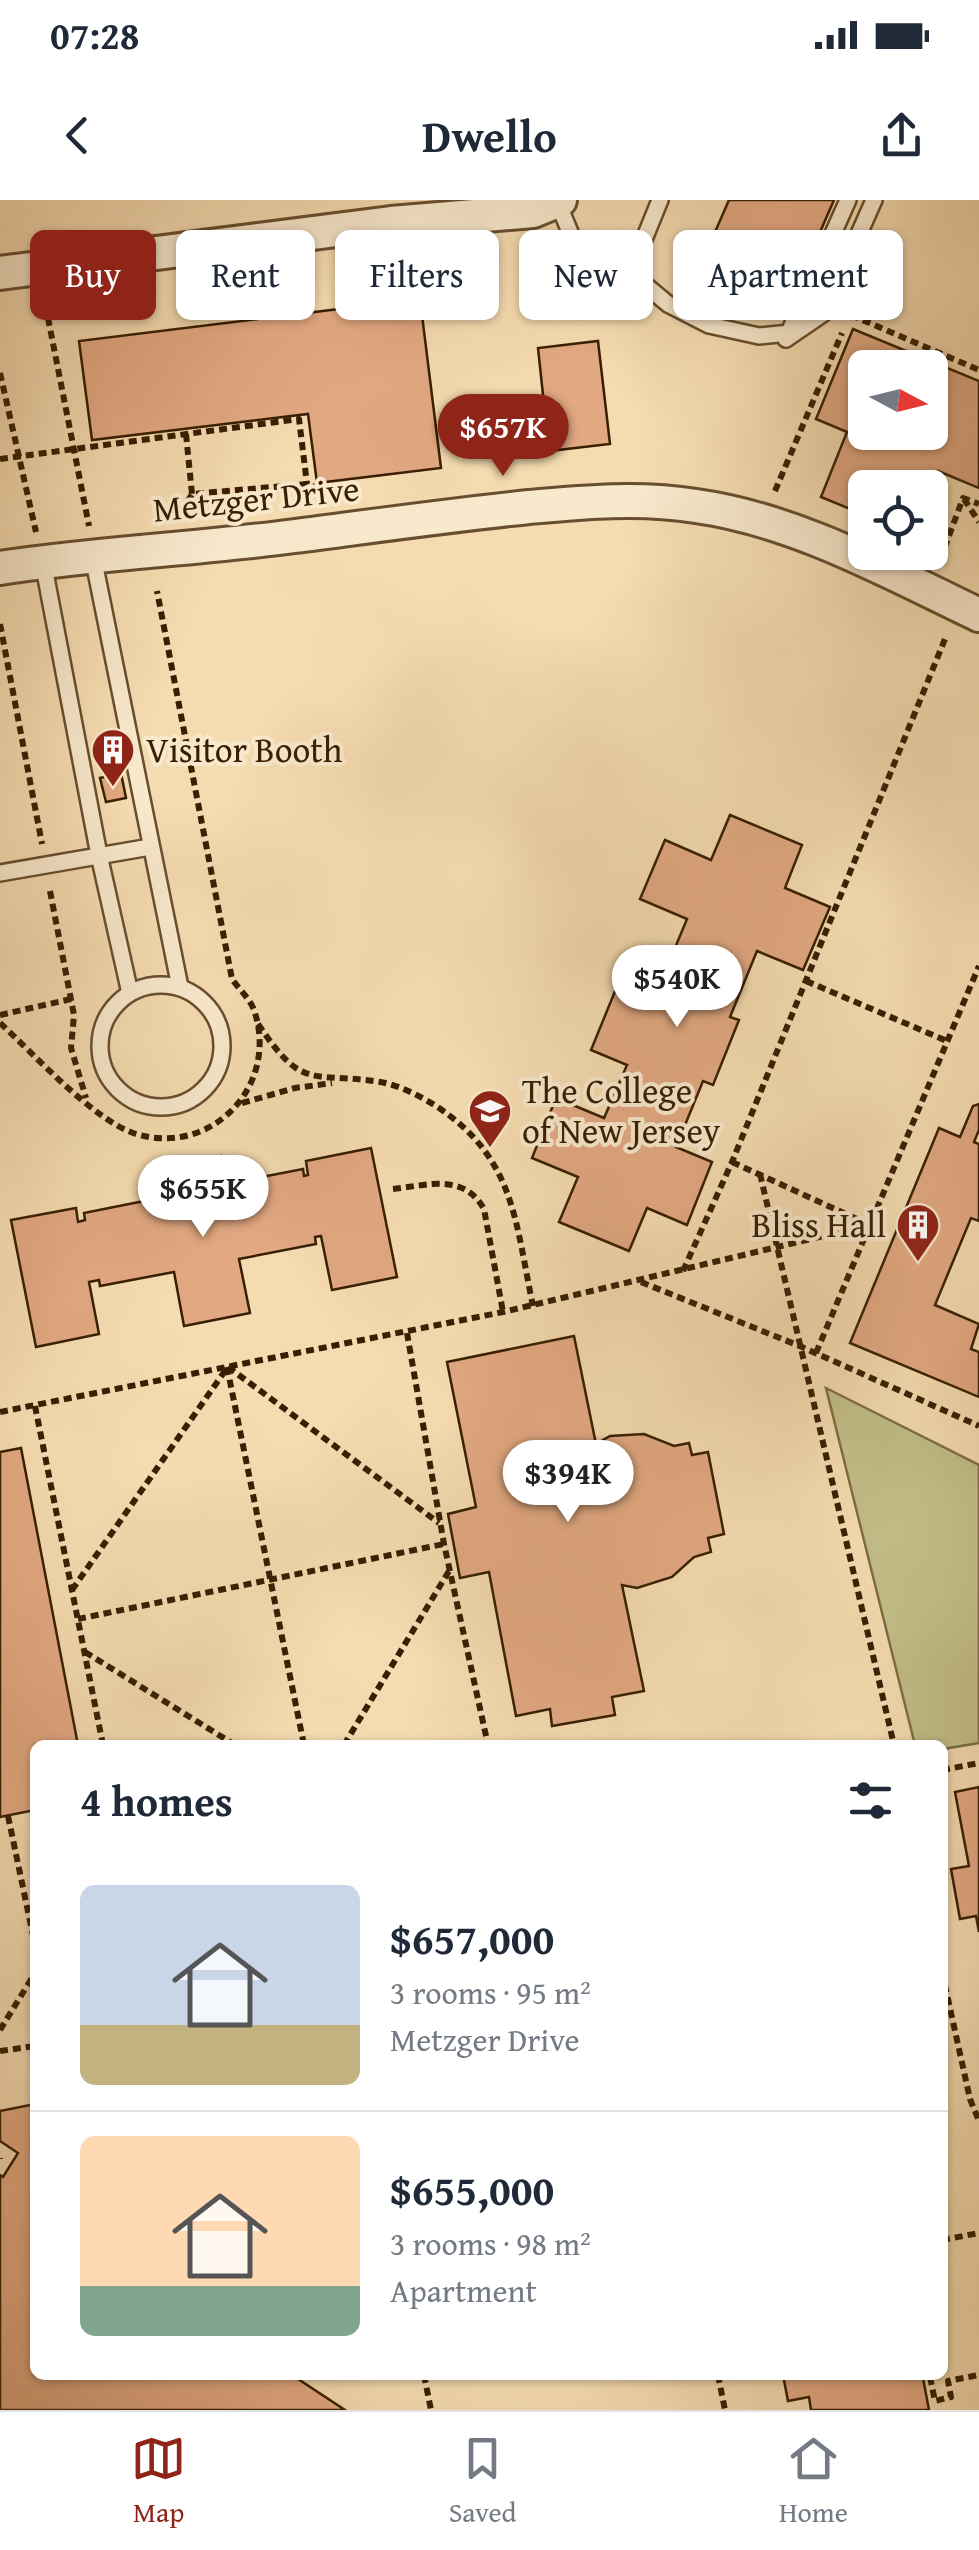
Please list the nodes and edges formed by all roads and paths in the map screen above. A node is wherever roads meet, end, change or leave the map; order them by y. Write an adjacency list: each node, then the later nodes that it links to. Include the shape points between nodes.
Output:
1 (660, 200): 7 (lane)
2 (848, 200): 11 (lane)
3 (874, 200): 11 (lane, via 824,313)
4 (559, 202): 5 (street, via 533,212); 6 (lane)
5 (391, 212): 8 (street)
6 (569, 230)
7 (648, 230)
8 (0, 273)
9 (653, 292): 11 (lane, via 709,325)
10 (48, 320): 15 (path)
11 (788, 336)
12 (979, 370): 19 (path, via 849,314)
13 (0, 374): 16 (path)
14 (186, 434): 15 (path); 18 (path, via 299,419); 20 (path)
15 (75, 450): 16 (path); 25 (path)
16 (19, 456): 17 (path); 26 (path)
17 (0, 459)
18 (307, 484)
19 (775, 491)
20 (192, 494)
21 (964, 498): 22 (path); 23 (path); 24 (path)
22 (979, 504)
23 (979, 522)
24 (948, 540)
25 (92, 544): 26 (street, Metzger Drive); 28 (street, Metzger Drive, via 270,540 516,509 644,501 696,506 794,531); 30 (lane)
26 (40, 550): 27 (street, Metzger Drive); 31 (lane)
27 (0, 568)
28 (979, 615)
29 (946, 639): 34 (path)
30 (150, 846): 31 (lane); 35 (lane)
31 (99, 855): 32 (lane); 36 (lane)
32 (0, 872)
33 (979, 966): 40 (path)
34 (806, 982): 40 (path); 43 (path)
35 (180, 987): 36 (lane, via 163,984); 36 (lane, via 211,1010 223,1047 210,1084 178,1106 158,1108 122,1094 102,1062 104,1023)
36 (130, 993)
37 (71, 999): 38 (path)
38 (0, 1015)
39 (257, 1022): 41 (path, via 282,1060 302,1074)
40 (947, 1041): 46 (path)
41 (344, 1080): 42 (path); 50 (path, via 384,1082 423,1098 478,1140 508,1190)
42 (241, 1104)
43 (732, 1162): 44 (path); 48 (path)
44 (760, 1174): 46 (path); 47 (path)
45 (393, 1190): 51 (path, via 452,1183 477,1196)
46 (870, 1225): 47 (path); 54 (path)
47 (777, 1248): 48 (path); 53 (path)
48 (683, 1272): 49 (path)
49 (641, 1282): 50 (path); 53 (path)
50 (533, 1306): 51 (path)
51 (504, 1312): 52 (path)
52 (407, 1332): 55 (path); 59 (path)
53 (802, 1347): 54 (path); 71 (path)
54 (816, 1353): 58 (path)
55 (227, 1367): 56 (path); 59 (path); 62 (path); 63 (path)
56 (35, 1406): 57 (path); 63 (path)
57 (0, 1412)
58 (979, 1426)
59 (440, 1524): 60 (path)
60 (444, 1544): 61 (path); 62 (path)
61 (450, 1569): 69 (path); 70 (path)
62 (270, 1579): 64 (path); 68 (path)
63 (72, 1590): 64 (path)
64 (78, 1619): 65 (path)
65 (84, 1652): 66 (path); 67 (path)
66 (102, 1740)
67 (227, 1740)
68 (303, 1740)
69 (347, 1740)
70 (487, 1740)
71 (893, 1740)
72 (979, 1763): 73 (path)
73 (948, 1769)
74 (8, 1816): 75 (path)
75 (30, 1920)
76 (30, 1981): 80 (path)
77 (948, 2000): 79 (path)
78 (948, 2024): 79 (path)
79 (954, 2027): 83 (path)
80 (0, 2030)
81 (30, 2047): 82 (path)
82 (0, 2051)
83 (979, 2121)
84 (979, 2233): 85 (path)
85 (948, 2239)
86 (979, 2376): 89 (path, via 948,2381 951,2398 935,2401)
87 (425, 2380): 90 (path)
88 (719, 2380): 91 (path)
89 (931, 2380)
90 (431, 2410)
91 (725, 2410)

